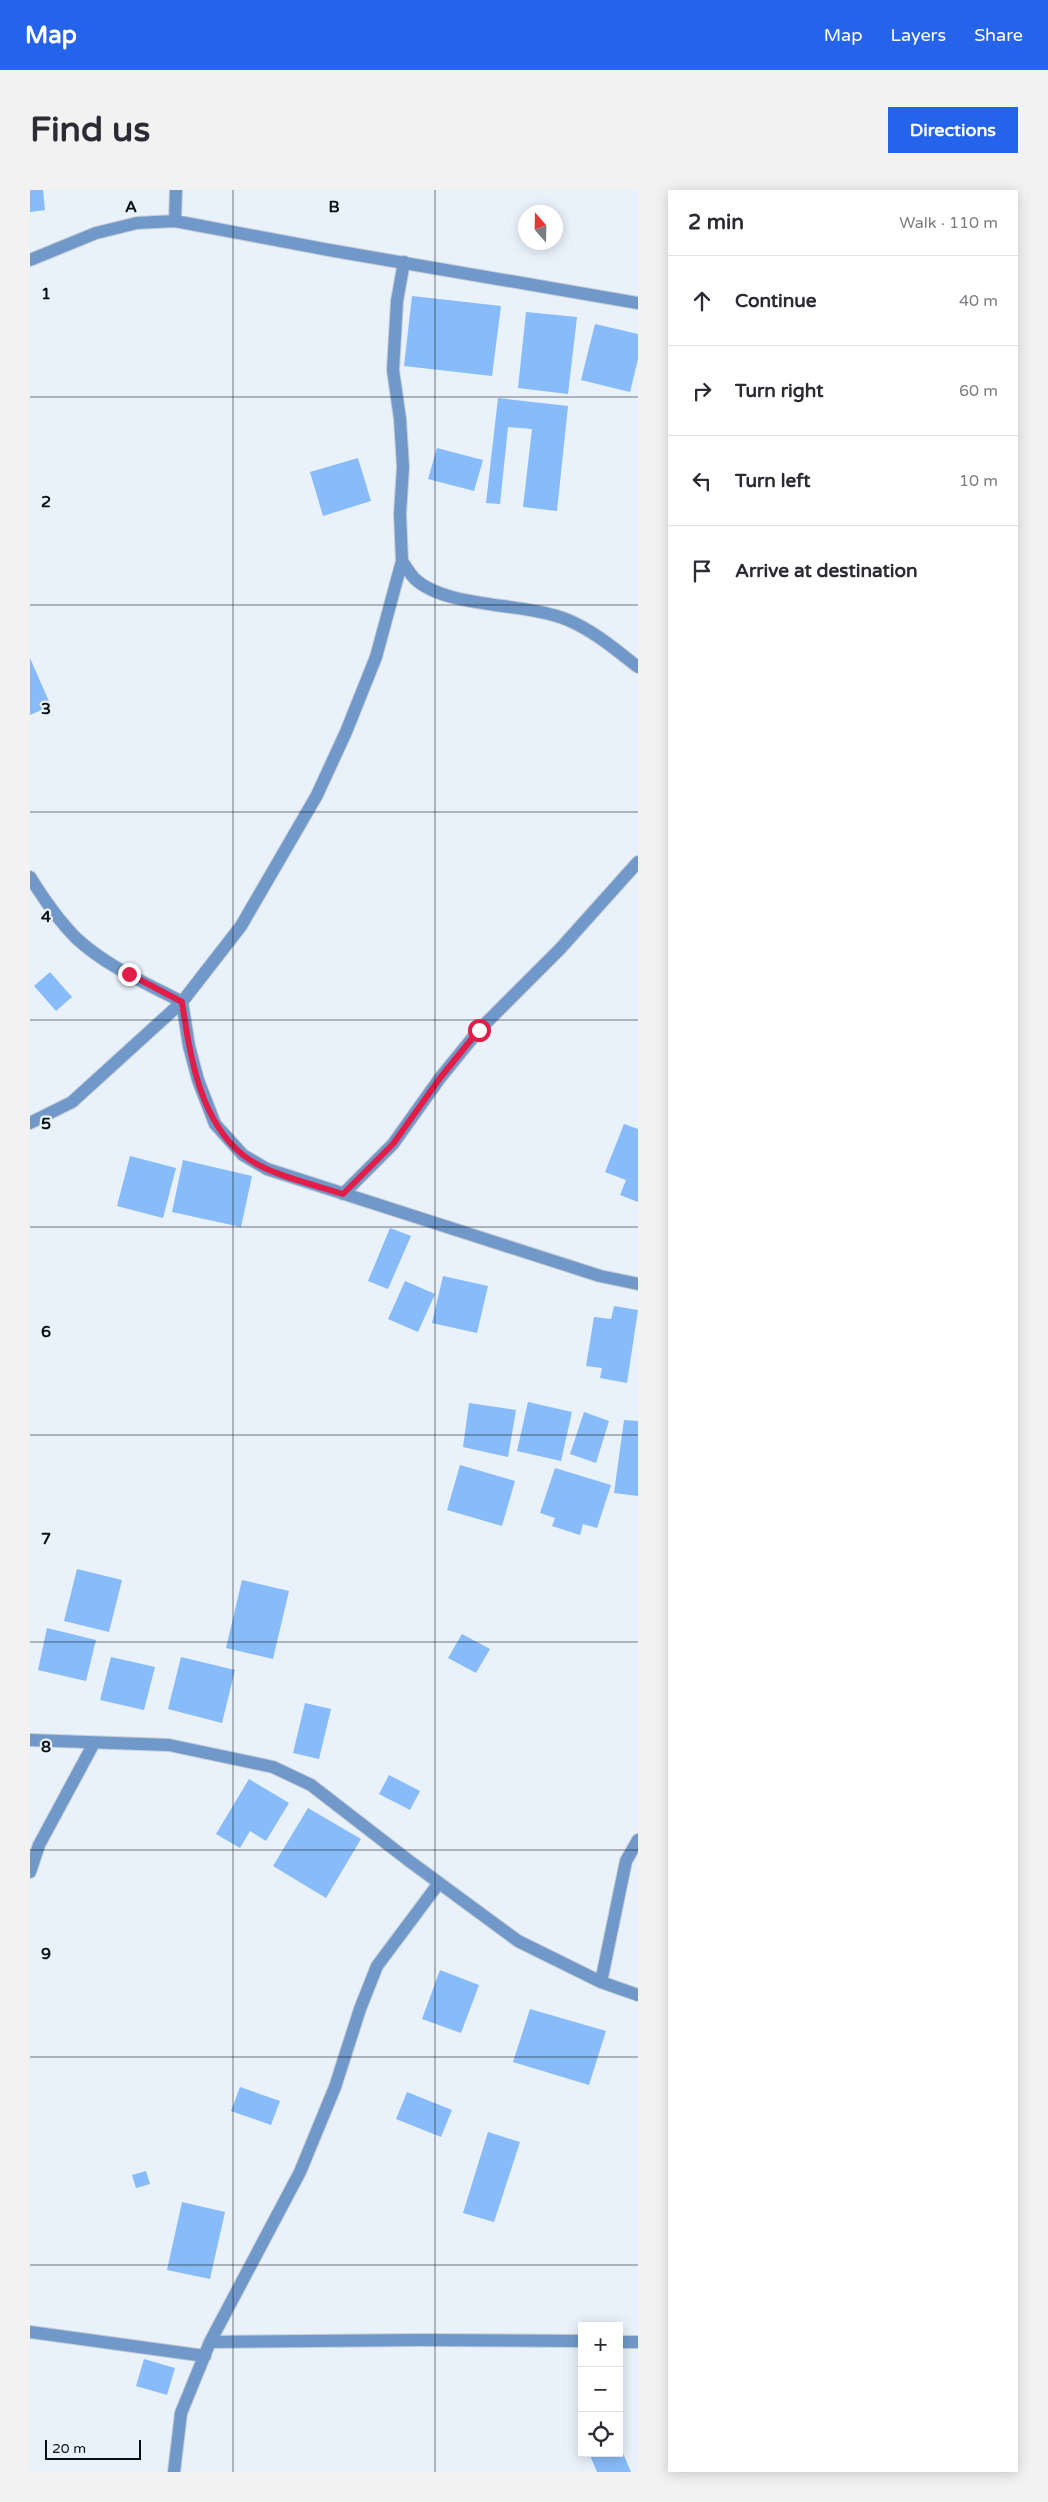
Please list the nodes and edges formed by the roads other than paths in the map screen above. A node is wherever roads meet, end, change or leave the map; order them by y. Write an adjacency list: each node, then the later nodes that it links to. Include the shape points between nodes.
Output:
1 (176, 190): 2 (street)
2 (175, 221): 3 (street, via 137,223 96,234); 4 (street)
3 (30, 260)
4 (404, 262): 5 (street); 6 (street, via 393,370 403,468 400,514)
5 (638, 303)
6 (402, 561): 7 (street, via 415,579 436,592 568,620 601,639); 10 (street, via 376,657 317,795 241,926)
7 (638, 667)
8 (638, 862): 12 (street, via 560,949 479,1030 393,1144)
9 (30, 876): 10 (street, via 46,903 76,938 97,955)
10 (182, 1002): 11 (street, via 72,1102); 12 (street, via 198,1080 216,1124 243,1155 267,1169)
11 (30, 1123)
12 (343, 1194): 13 (street, via 600,1276)
13 (638, 1284)
14 (30, 1740): 15 (street)
15 (94, 1742): 17 (street, via 39,1846); 18 (street, via 169,1745 273,1767 311,1784)
16 (638, 1840): 19 (street, via 626,1861)
17 (30, 1872)
18 (439, 1883): 19 (street, via 518,1941); 23 (street, via 377,1966 300,2172)
19 (601, 1982): 20 (street)
20 (638, 1995)
21 (30, 2332): 26 (street)
22 (578, 2341): 23 (street)
23 (210, 2342): 26 (street)
24 (623, 2342): 25 (street)
25 (638, 2342)
26 (205, 2356): 27 (street, via 181,2412)
27 (174, 2472)

